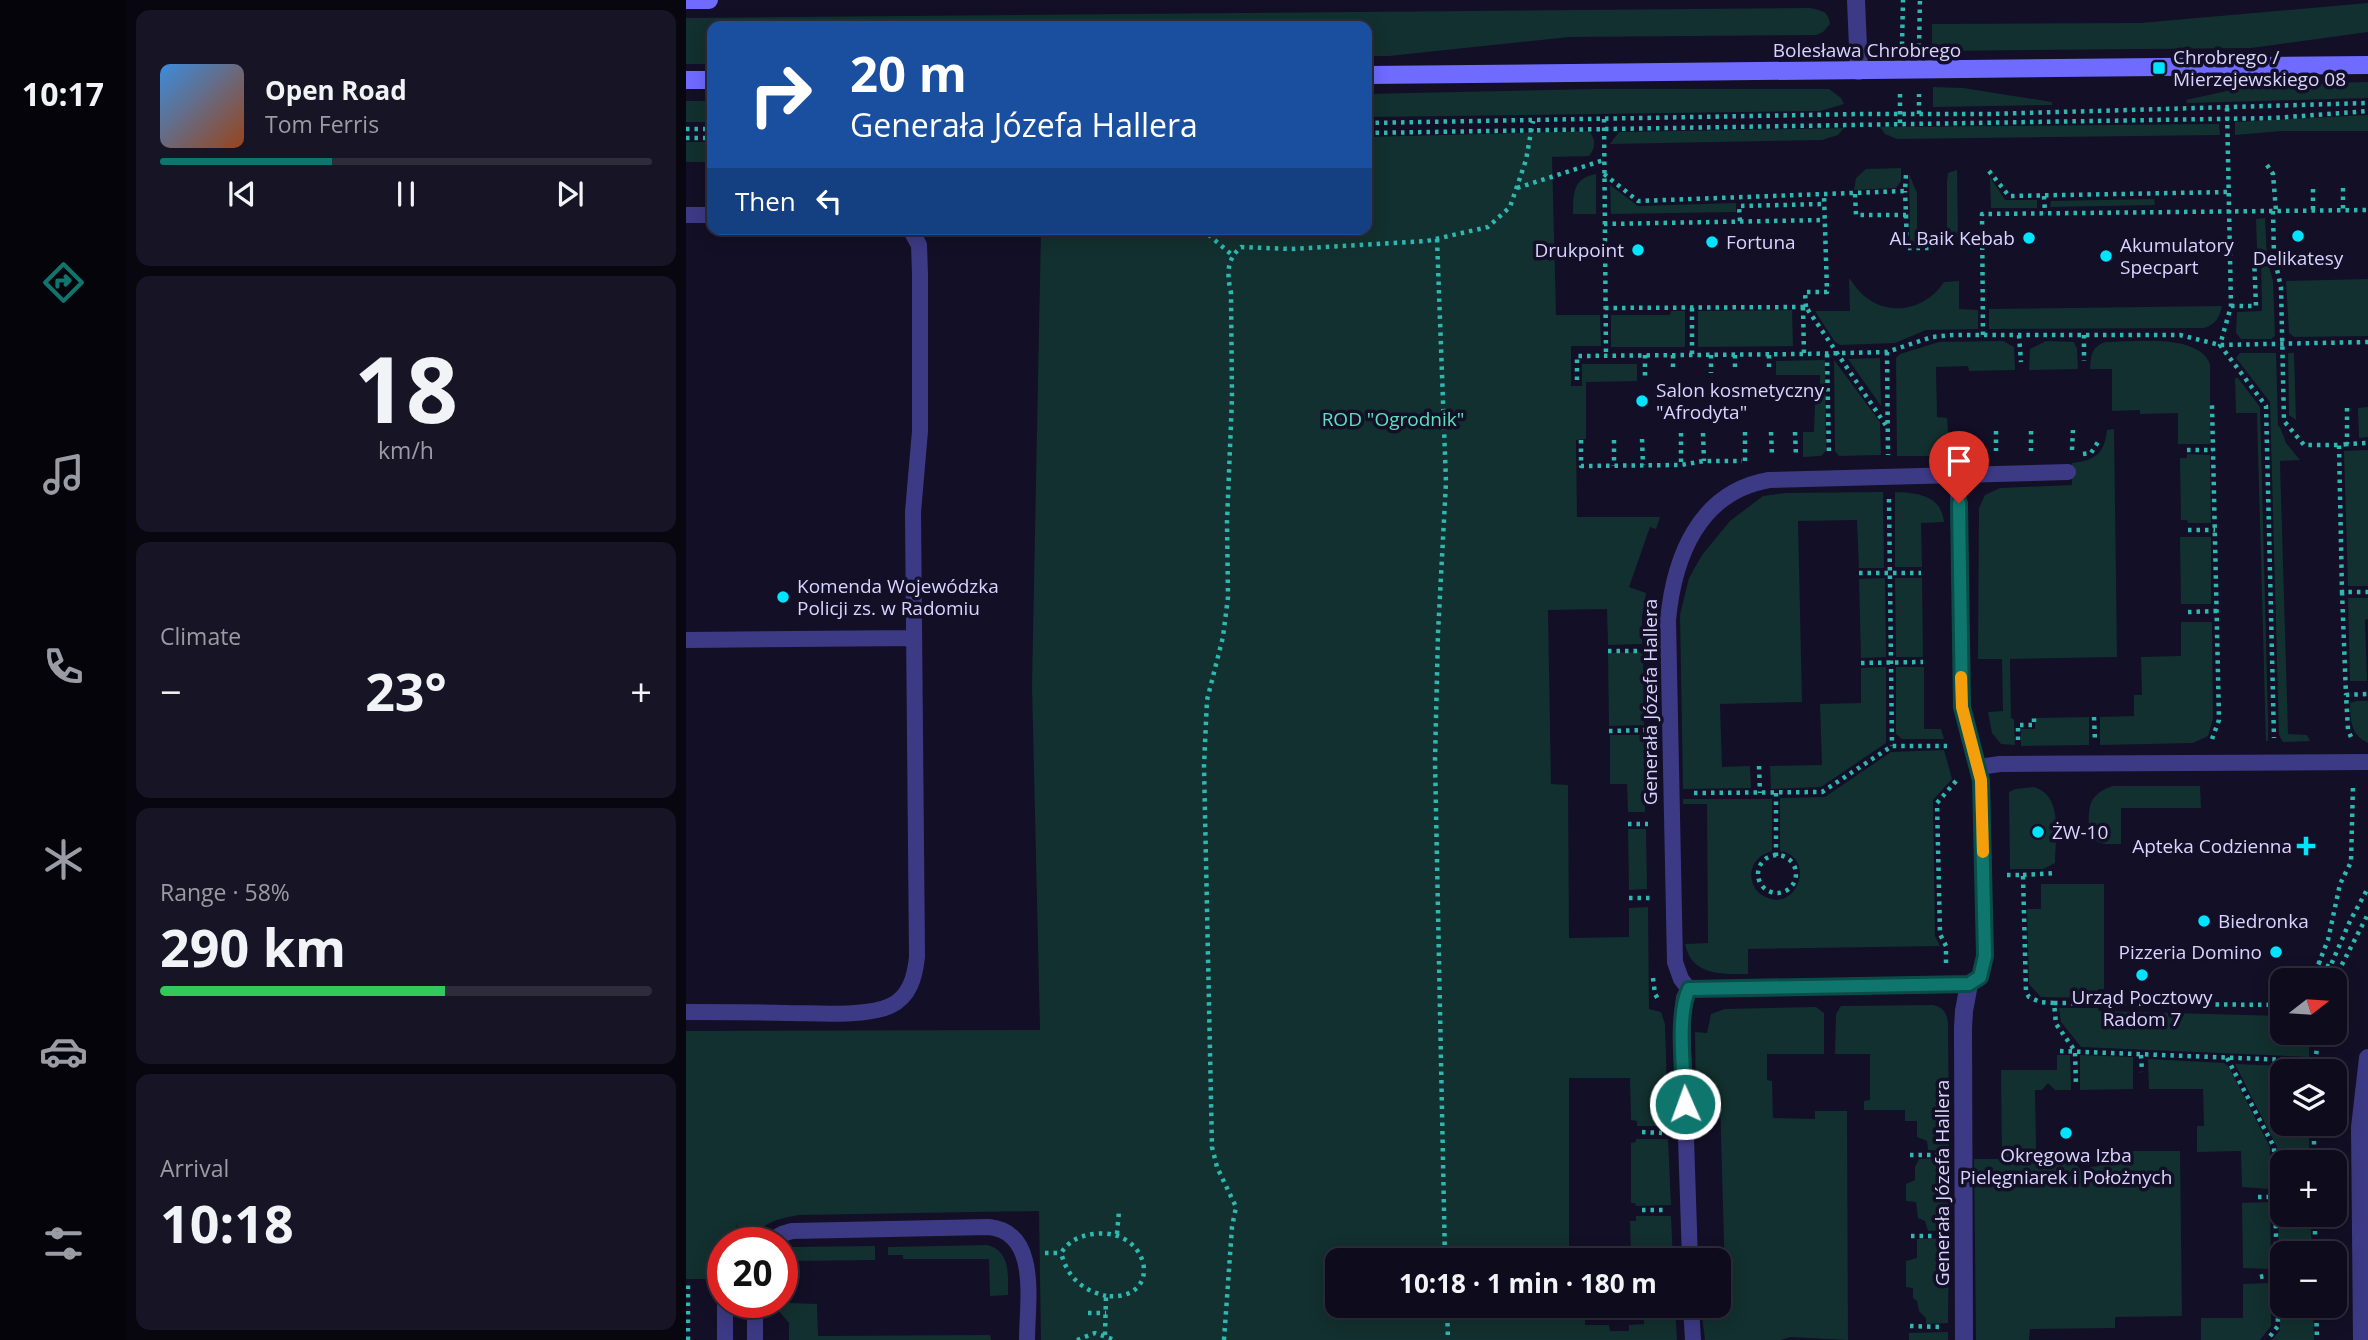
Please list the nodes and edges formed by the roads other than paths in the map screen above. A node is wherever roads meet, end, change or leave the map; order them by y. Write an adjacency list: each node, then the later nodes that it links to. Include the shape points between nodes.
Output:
1 (686, 0): 2 (street)
2 (709, 0)
3 (1856, 0): 5 (street)
4 (2368, 65): 5 (street, Bolesława Chrobrego)
5 (1859, 71): 6 (street, Bolesława Chrobrego)
6 (1372, 75)
7 (686, 80): 8 (street)
8 (707, 80)
9 (686, 215): 10 (lane)
10 (707, 215)
11 (913, 235): 14 (lane, via 919,245 920,274)
12 (2068, 472): 13 (lane, Generała Józefa Hallera)
13 (1958, 477): 17 (lane, Generała Józefa Hallera, via 1962,707); 19 (lane, Generała Józefa Hallera, via 1755,483 1729,494 1712,508 1684,550 1671,592 1667,652 1675,962)
14 (914, 638): 15 (lane); 20 (lane, via 915,978 891,1006 873,1011)
15 (686, 640)
16 (2368, 762): 17 (lane)
17 (1979, 767): 18 (lane, Generała Józefa Hallera, via 1985,956 1980,977)
18 (1969, 984): 19 (lane); 27 (street, Generała Józefa Hallera, via 1963,1028)
19 (1689, 989): 23 (lane, via 1682,1016)
20 (686, 1012)
21 (2368, 1058): 32 (street, via 2359,1170)
22 (798, 1231): 30 (lane, via 1002,1229 1024,1256)
23 (1690, 1248)
24 (725, 1318): 28 (lane)
25 (755, 1318): 29 (lane)
26 (1692, 1318): 31 (lane)
27 (1958, 1334)
28 (726, 1340)
29 (755, 1340)
30 (1027, 1340)
31 (1693, 1340)
32 (2362, 1340)

